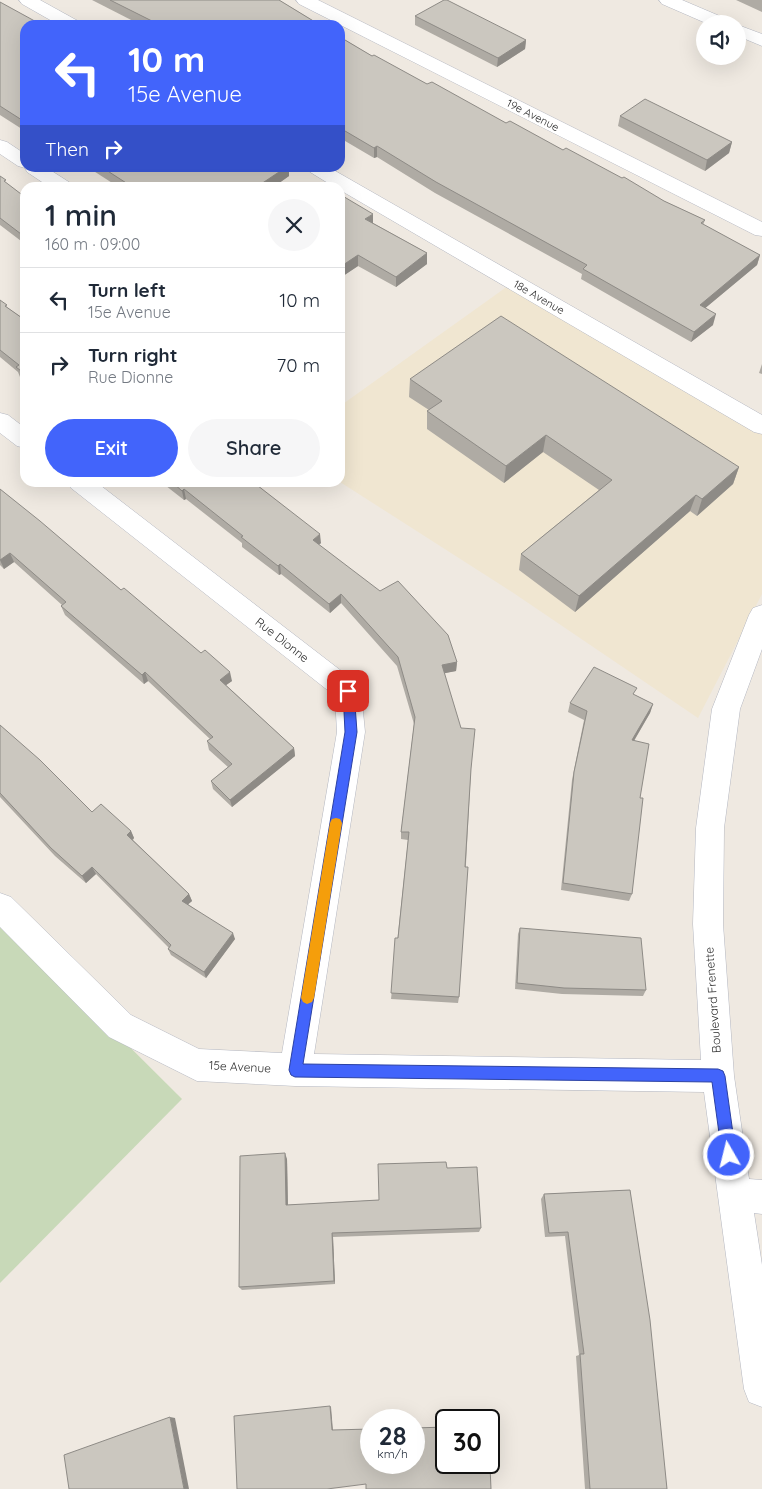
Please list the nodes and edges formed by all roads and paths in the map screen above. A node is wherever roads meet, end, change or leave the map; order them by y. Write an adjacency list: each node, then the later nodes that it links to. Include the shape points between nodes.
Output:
1 (28, 0): 5 (street)
2 (305, 0): 7 (street, 19e Avenue)
3 (668, 0): 4 (street)
4 (702, 15)
5 (63, 20)
6 (345, 20): 17 (street, 19e Avenue)
7 (345, 20)
8 (746, 34): 9 (street)
9 (762, 41)
10 (0, 146): 11 (street)
11 (20, 159)
12 (40, 172): 14 (street)
13 (324, 172): 15 (street, 18e Avenue)
14 (56, 182)
15 (341, 182)
16 (345, 184): 19 (street, 18e Avenue)
17 (762, 230)
18 (0, 421): 20 (street)
19 (762, 426)
20 (20, 436)
21 (85, 487): 24 (street, Rue Dionne, via 348,691 351,732)
22 (762, 615): 25 (street, Boulevard Frenette, via 726,709 710,828 708,924)
23 (0, 907): 24 (street, 15e Avenue, via 120,1026 196,1065)
24 (295, 1070): 25 (street, 15e Avenue)
25 (718, 1076): 26 (street, Boulevard Frenette)
26 (748, 1196): 27 (street, Boulevard Frenette)
27 (762, 1389)

